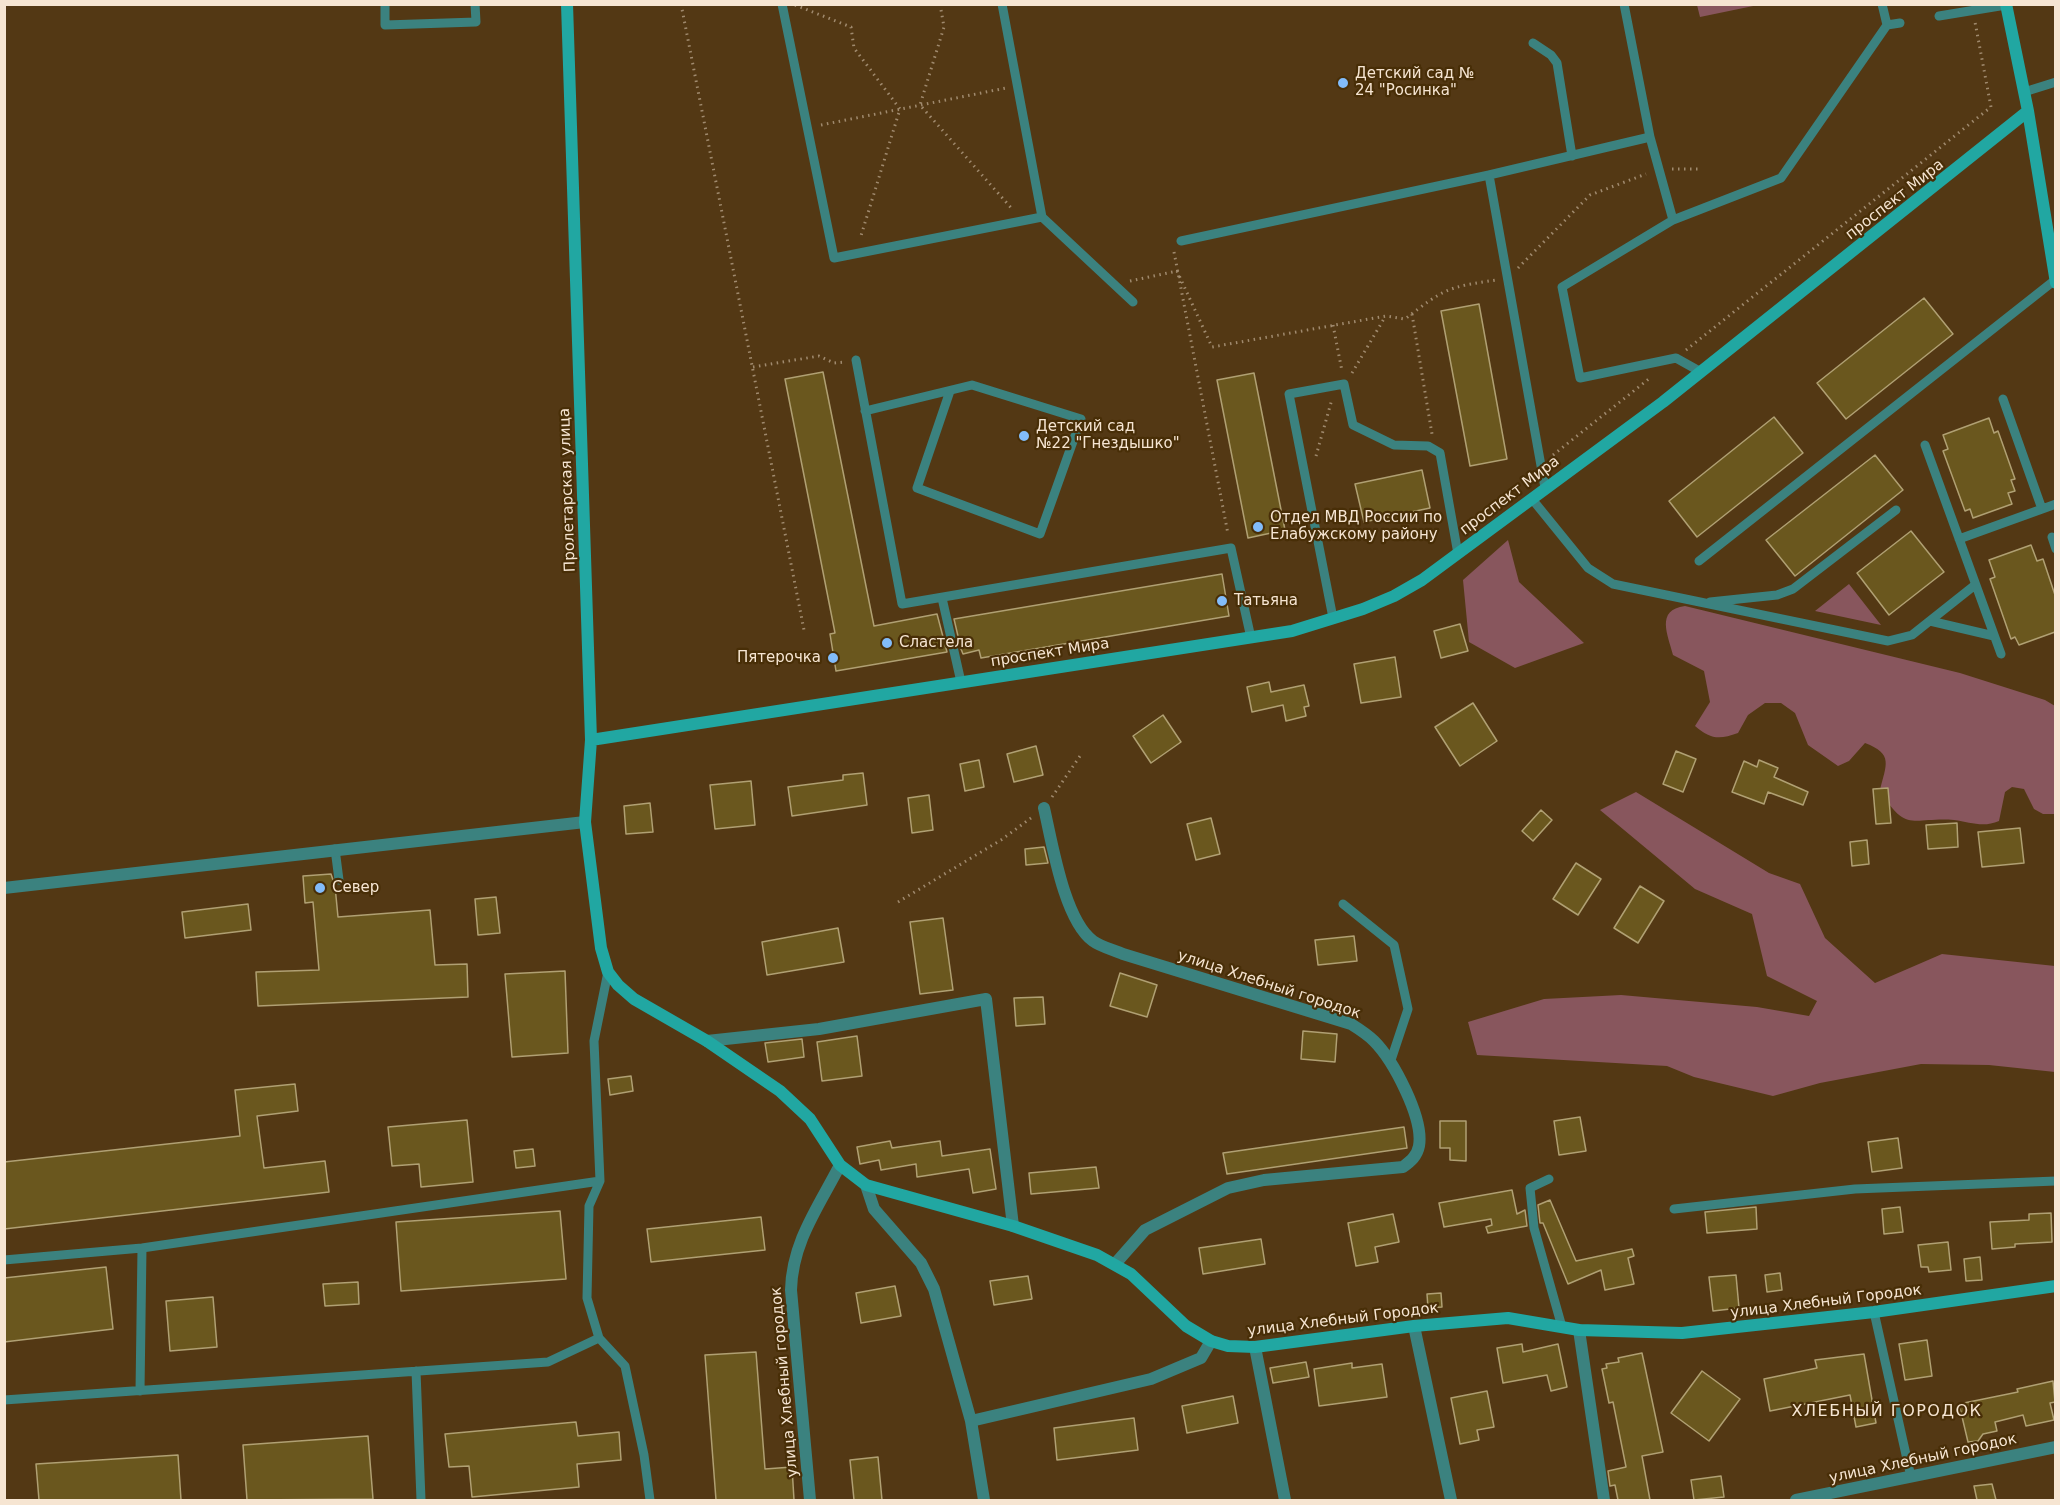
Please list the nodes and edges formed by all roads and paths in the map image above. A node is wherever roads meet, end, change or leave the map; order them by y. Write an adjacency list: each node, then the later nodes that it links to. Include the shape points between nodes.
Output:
1 (385, 4): 2 (lane, via 385,25 476,22)
2 (475, 4)
3 (567, 4): 75 (street, Пролетарская улица)
4 (681, 4): 44 (path)
5 (782, 4): 23 (lane)
6 (793, 4): 21 (path, via 850,27 854,48)
7 (940, 4): 20 (path, via 944,27)
8 (1002, 4): 18 (lane)
9 (1624, 4): 24 (lane)
10 (1882, 4): 15 (lane)
11 (2006, 5): 12 (lane); 19 (street)
12 (1972, 11): 13 (lane); 42 (path, via 1991,107)
13 (1939, 16)
14 (1900, 23): 15 (lane)
15 (1887, 26): 30 (lane, via 1781,178)
16 (1533, 43): 25 (lane, via 1557,63)
17 (2055, 82): 19 (lane)
18 (1017, 86): 20 (path); 29 (lane)
19 (2024, 92): 22 (street)
20 (920, 105): 21 (path); 31 (path)
21 (900, 109): 23 (path); 33 (path)
22 (2028, 111): 36 (street); 45 (street, проспект Мира)
23 (807, 128): 33 (lane, via 834,258)
24 (1650, 137): 25 (lane); 26 (lane)
25 (1572, 156): 28 (lane)
26 (1659, 169): 27 (path); 30 (lane); 35 (path, via 1590,195)
27 (1702, 169)
28 (1489, 175): 32 (lane); 35 (lane)
29 (1042, 217): 31 (lane); 37 (lane)
30 (1673, 220): 42 (lane, via 1563,286 1580,378)
31 (1023, 221): 33 (lane)
32 (1181, 241): 34 (path, via 1172,243)
33 (855, 254)
34 (1177, 271): 37 (path); 41 (path, via 1212,347); 61 (path)
35 (1508, 279): 39 (path, via 1454,286 1435,295); 54 (lane)
36 (2055, 281): 64 (lane)
37 (1113, 284): 38 (lane)
38 (1133, 302)
39 (1412, 314): 40 (path, via 1405,319); 51 (path)
40 (1386, 316): 41 (path); 46 (path)
41 (1333, 326): 46 (path)
42 (1676, 358): 45 (lane); 52 (path)
43 (856, 360): 44 (path, via 834,363 819,356); 49 (lane)
44 (753, 367): 70 (path)
45 (1701, 372): 54 (street, проспект Мира)
46 (1340, 385): 51 (lane, via 1353,426 1394,445); 53 (path); 53 (lane, via 1289,394)
47 (950, 391): 47 (lane, via 917,488 1040,534 1081,419 972,385); 49 (lane)
48 (2003, 399): 57 (lane)
49 (866, 411): 66 (lane, via 902,604)
50 (1925, 446): 60 (lane)
51 (1434, 448): 63 (lane, via 1443,460)
52 (1553, 455)
53 (1307, 485): 68 (lane)
54 (1545, 488): 55 (street, проспект Мира)
55 (1532, 499): 63 (street, проспект Мира); 67 (lane, via 1588,568 1605,580)
56 (2055, 504): 57 (lane)
57 (2042, 509): 60 (lane)
58 (1896, 510): 67 (lane, via 1793,589 1777,595)
59 (2052, 537): 62 (lane)
60 (1959, 539): 65 (lane)
61 (1231, 548): 66 (lane); 72 (lane)
62 (2055, 549)
63 (1458, 554): 68 (street, проспект Мира, via 1394,596)
64 (1699, 561)
65 (1976, 585): 69 (lane); 71 (lane)
66 (942, 598): 74 (lane)
67 (1701, 603): 69 (lane, via 1888,641 1912,635)
68 (1333, 618): 72 (street, проспект Мира)
69 (1930, 621): 71 (lane)
70 (804, 630)
71 (1994, 636): 73 (lane)
72 (1251, 638): 74 (street, проспект Мира)
73 (2001, 654)
74 (961, 682): 75 (street, проспект Мира)
75 (591, 740): 78 (street, Пролетарская улица)
76 (1080, 756): 77 (path)
77 (1044, 808): 82 (path, via 1001,840); 86 (street, улица Хлебный городок, via 1074,917 1093,941 1123,954 1351,1024 1375,1043)
78 (585, 822): 79 (street); 84 (street, Пролетарская улица, via 601,948)
79 (335, 849): 80 (lane); 81 (street)
80 (339, 880)
81 (4, 888)
82 (898, 902)
83 (1343, 904): 86 (lane, via 1394,945 1408,1009)
84 (608, 972): 85 (street, улица Хлебный Городок, via 634,999); 89 (lane, via 594,1041)
85 (707, 1041): 87 (street, улица Хлебный Городок, via 795,1104 820,1132); 93 (street, via 819,1029 986,999)
86 (1390, 1063): 96 (street, улица Хлебный городок, via 1412,1104 1419,1137 1411,1161 1403,1167 1264,1180 1228,1188 1145,1230)
87 (840, 1165): 91 (street, улица Хлебный Городок); 113 (street, улица Хлебный городок, via 803,1234 792,1268)
88 (1549, 1179): 100 (lane, via 1530,1188 1534,1228)
89 (600, 1181): 94 (lane); 102 (lane, via 589,1206 587,1298)
90 (2055, 1181): 92 (lane, via 1855,1189)
91 (866, 1185): 93 (street, улица Хлебный Городок); 108 (street, via 874,1209 921,1263 934,1289)
92 (1674, 1209)
93 (1013, 1226): 96 (street, улица Хлебный Городок, via 1078,1247)
94 (142, 1248): 95 (lane); 106 (lane)
95 (4, 1260)
96 (1115, 1264): 103 (street, улица Хлебный Городок, via 1186,1326)
97 (2055, 1286): 98 (street, улица Хлебный Городок)
98 (1874, 1312): 101 (street, улица Хлебный Городок, via 1682,1333); 110 (lane)
99 (1414, 1326): 100 (street, улица Хлебный Городок, via 1508,1318); 104 (street, улица Хлебный Городок); 116 (street, улица Хлебный городок)
100 (1562, 1327): 101 (street, улица Хлебный Городок)
101 (1580, 1330): 117 (street)
102 (599, 1338): 105 (lane, via 548,1362); 112 (lane, via 625,1366)
103 (1211, 1341): 104 (street, улица Хлебный Городок); 108 (street, via 1201,1358 1150,1379)
104 (1255, 1347): 115 (street, улица Хлебный городок)
105 (416, 1371): 106 (lane); 111 (lane)
106 (140, 1391): 107 (lane)
107 (4, 1401)
108 (971, 1421): 114 (street)
109 (2055, 1447): 110 (street, улица Хлебный городок)
110 (1911, 1477): 118 (street, улица Хлебный городок)
111 (421, 1500)
112 (650, 1500)
113 (810, 1500)
114 (984, 1500)
115 (1285, 1500)
116 (1451, 1500)
117 (1604, 1500)
118 (1796, 1500)

